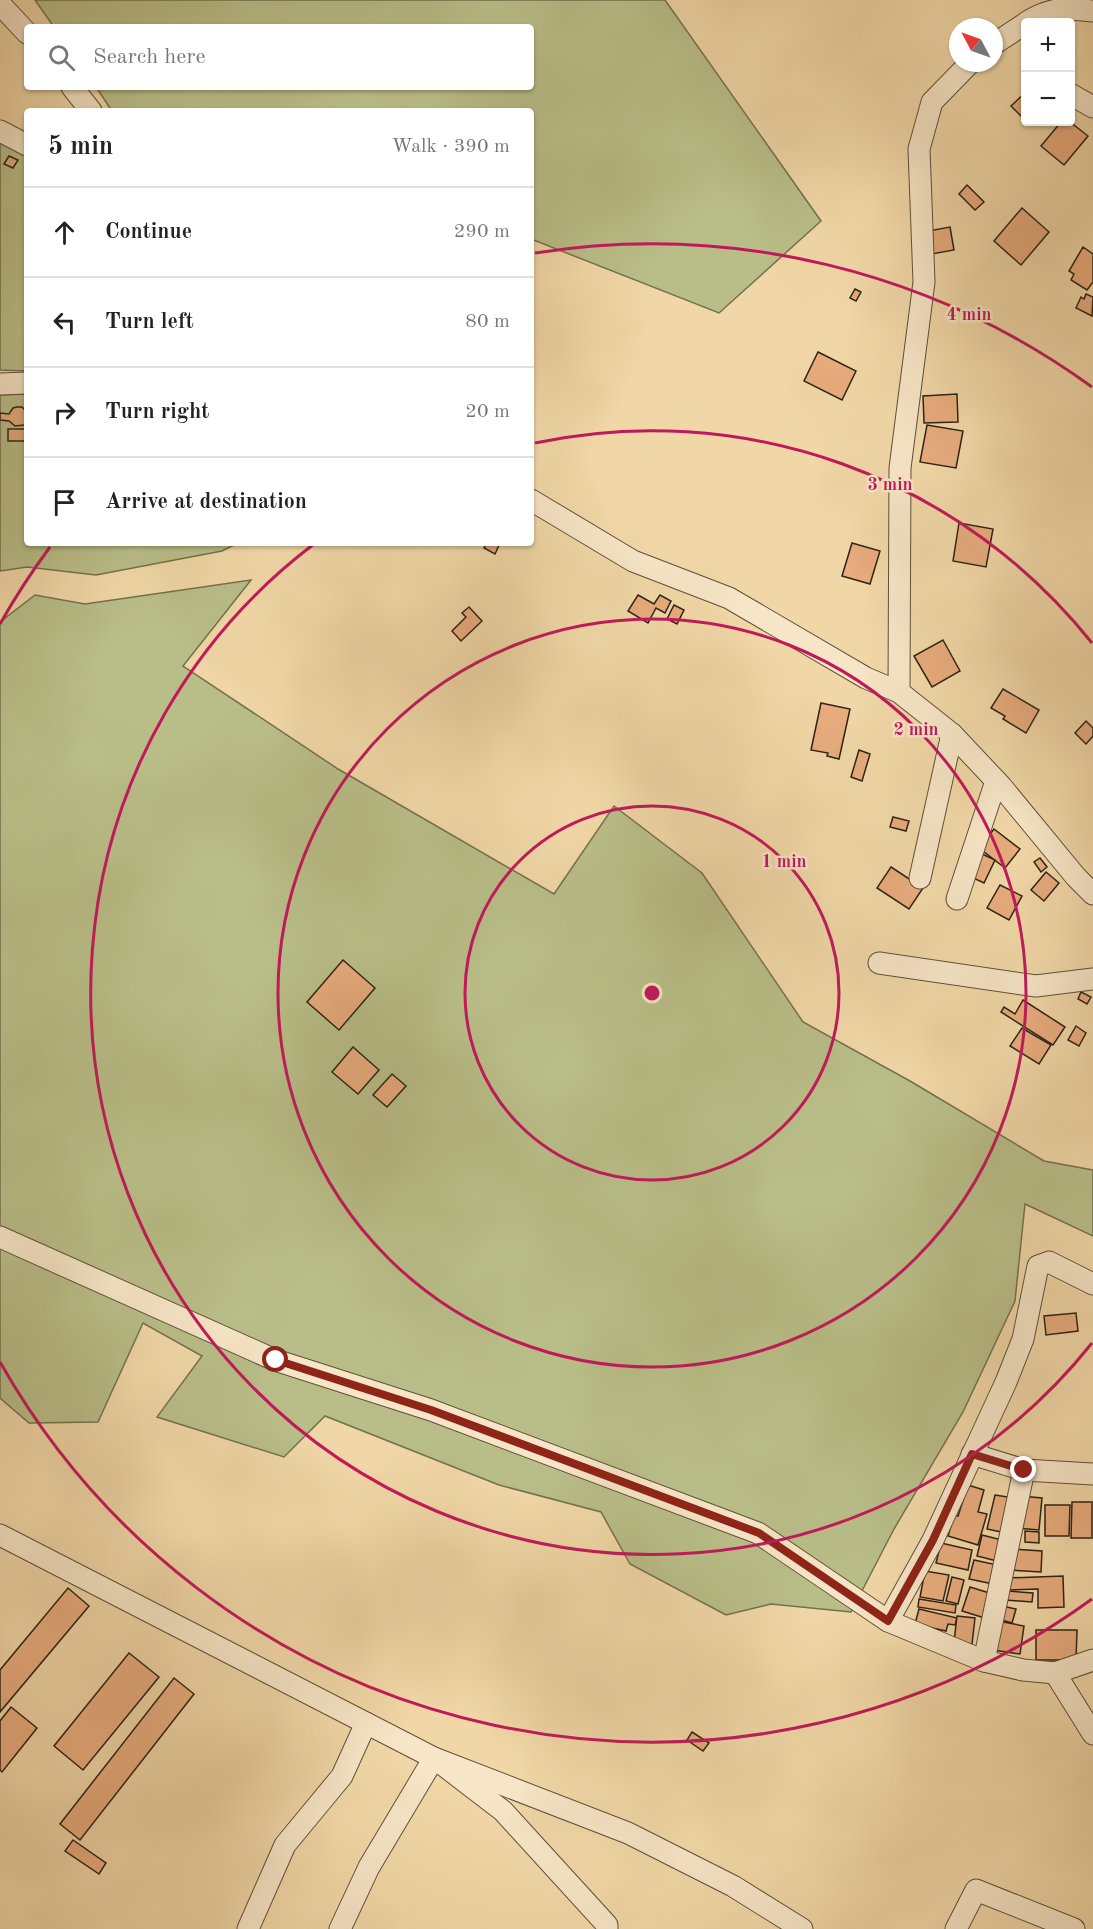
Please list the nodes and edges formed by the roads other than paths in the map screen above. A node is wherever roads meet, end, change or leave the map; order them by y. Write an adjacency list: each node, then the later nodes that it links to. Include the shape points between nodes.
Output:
1 (0, 4): 4 (street)
2 (1093, 11): 3 (street, via 1064,8)
3 (1033, 17): 5 (street)
4 (24, 30)
5 (1003, 38)
6 (961, 72): 16 (street, via 932,102 919,149 924,282 900,468)
7 (74, 90): 10 (street)
8 (1075, 96): 9 (street)
9 (1093, 107)
10 (89, 108)
11 (0, 131): 12 (street)
12 (24, 143)
13 (24, 383): 14 (street)
14 (0, 384)
15 (536, 502): 16 (street, via 633,561 729,598 866,678)
16 (899, 692): 17 (street)
17 (952, 734): 18 (street); 19 (street)
18 (996, 781): 20 (street); 21 (street)
19 (920, 878)
20 (1093, 894)
21 (957, 899)
22 (879, 963): 23 (street, via 1036,986)
23 (1093, 979)
24 (0, 1237): 30 (street, via 276,1360 431,1410 759,1533)
25 (1093, 1284): 26 (street, via 1049,1262 1038,1266 1023,1339)
26 (972, 1454): 27 (street); 30 (street, via 933,1540)
27 (1024, 1470): 28 (street); 31 (street)
28 (1093, 1474)
29 (0, 1535): 34 (street)
30 (888, 1621): 31 (street)
31 (984, 1661): 33 (street)
32 (1090, 1662): 33 (street)
33 (1055, 1673): 35 (street)
34 (366, 1723): 36 (street); 37 (street, via 342,1776 285,1845)
35 (1093, 1734)
36 (434, 1758): 38 (street, via 369,1867); 39 (street, via 503,1811 608,1925); 40 (street, via 628,1833 733,1886)
37 (248, 1929)
38 (340, 1929)
39 (607, 1929)
40 (802, 1929)
41 (956, 1929): 42 (street, via 976,1890)
42 (1074, 1929)

